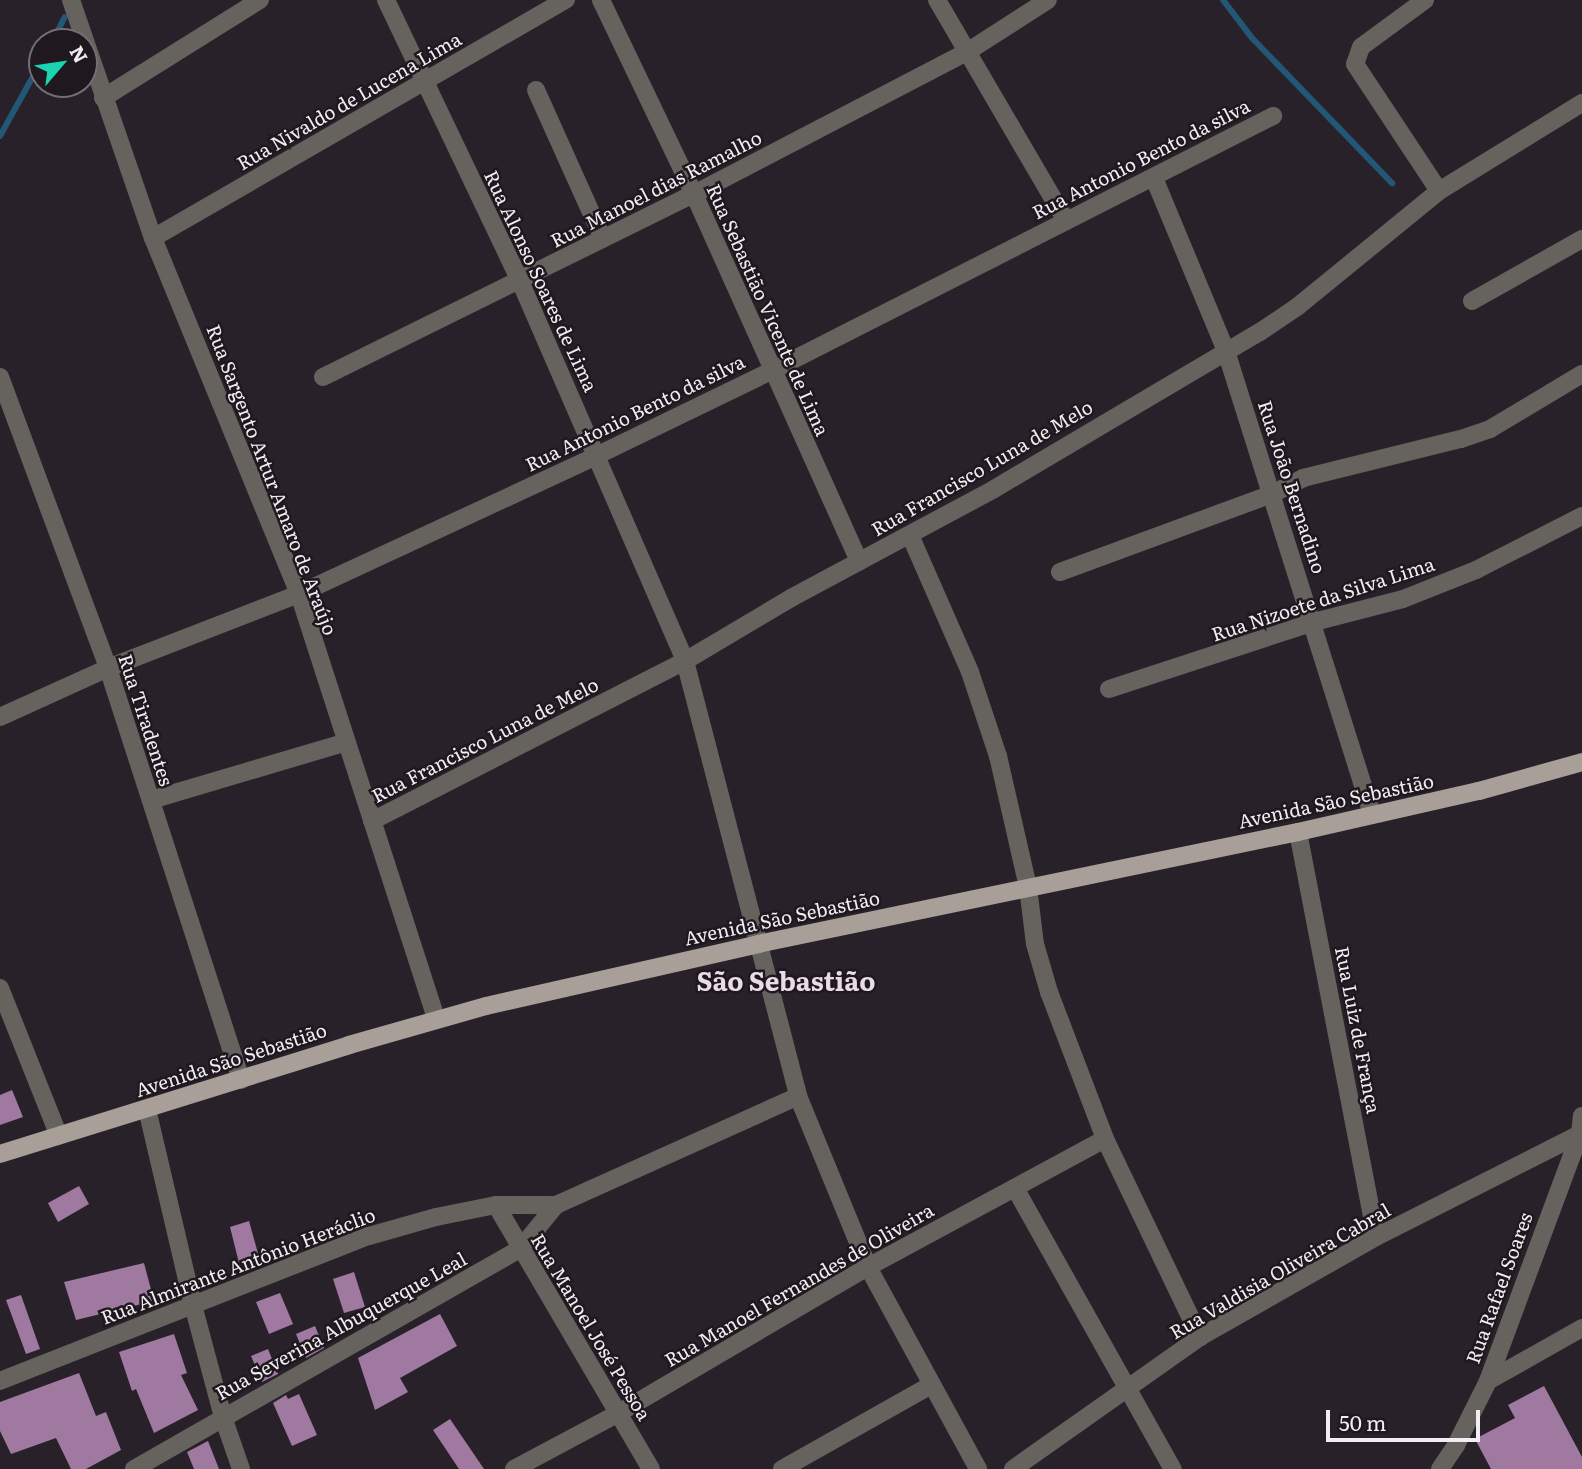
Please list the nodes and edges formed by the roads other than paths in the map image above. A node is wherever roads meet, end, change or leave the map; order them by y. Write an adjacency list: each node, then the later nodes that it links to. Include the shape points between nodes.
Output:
1 (71, 0): 13 (street, Rua Sargento Artur Amaro de Araújo)
2 (260, 0): 9 (street)
3 (386, 0): 11 (street, Rua Alonso Soares de Lima)
4 (566, 0): 11 (street, Rua Nivaldo de Lucena Lima)
5 (601, 0): 18 (street, Rua Sebastião Vicente de Lima)
6 (936, 0): 10 (street)
7 (1048, 0): 10 (street, Rua Manoel dias Ramalho)
8 (1425, 0): 17 (street, via 1361,47 1355,64)
9 (230, 8): 13 (street)
10 (967, 52): 18 (street, Rua Manoel dias Ramalho); 19 (street)
11 (424, 84): 20 (street, Rua Nivaldo de Lucena Lima); 23 (street, Rua Alonso Soares de Lima)
12 (536, 90): 21 (street)
13 (103, 98): 20 (street, Rua Sargento Artur Amaro de Araújo)
14 (1582, 103): 17 (street, Rua Francisco Luna de Melo)
15 (1273, 116): 16 (street, Rua Antonio Bento da silva)
16 (1154, 178): 19 (street, Rua Antonio Bento da silva); 25 (street, Rua João Bernadino)
17 (1439, 191): 25 (street, Rua Francisco Luna de Melo, via 1297,307)
18 (694, 194): 21 (street, Rua Manoel dias Ramalho); 26 (street, Rua Sebastião Vicente de Lima)
19 (1066, 221): 26 (street, Rua Antonio Bento da silva)
20 (153, 238): 36 (street, Rua Sargento Artur Amaro de Araújo)
21 (603, 239): 23 (street, Rua Manoel dias Ramalho)
22 (1582, 239): 24 (street)
23 (520, 281): 29 (street, Rua Manoel dias Ramalho); 30 (street, Rua Alonso Soares de Lima)
24 (1472, 301)
25 (1226, 351): 31 (street, Rua João Bernadino); 33 (street, Rua Francisco Luna de Melo)
26 (773, 370): 30 (street, Rua Antonio Bento da silva); 34 (street, Rua Sebastião Vicente de Lima)
27 (1582, 374): 31 (street, via 1490,429 1303,478)
28 (0, 377): 39 (street, Rua Tiradentes)
29 (323, 377)
30 (598, 455): 36 (street, Rua Antonio Bento da silva); 38 (street, Rua Alonso Soares de Lima)
31 (1272, 494): 35 (street); 37 (street, Rua João Bernadino)
32 (1582, 516): 37 (street, Rua Nizoete da Silva Lima, via 1476,570 1404,599)
33 (910, 535): 34 (street, Rua Francisco Luna de Melo); 48 (street, via 970,672 998,756)
34 (859, 562): 38 (street, Rua Francisco Luna de Melo)
35 (1060, 572)
36 (299, 594): 39 (street, Rua Antonio Bento da silva); 42 (street, Rua Sargento Artur Amaro de Araújo)
37 (1314, 622): 40 (street, Rua Nizoete da Silva Lima); 45 (street, Rua João Bernadino)
38 (685, 661): 46 (street, Rua Francisco Luna de Melo); 49 (street, Rua Alonso Soares de Lima)
39 (108, 668): 41 (street, Rua Antonio Bento da silva); 44 (street, Rua Tiradentes)
40 (1109, 689)
41 (0, 717)
42 (347, 742): 44 (street); 46 (street, Rua Sargento Artur Amaro de Araújo)
43 (1582, 762): 45 (main road, Avenida São Sebastião)
44 (151, 800): 52 (street, Rua Tiradentes)
45 (1373, 815): 47 (main road, Avenida São Sebastião)
46 (372, 821): 51 (street, Rua Sargento Artur Amaro de Araújo)
47 (1298, 832): 48 (main road, Avenida São Sebastião); 62 (street, Rua Luiz de França)
48 (1028, 887): 49 (main road, Avenida São Sebastião); 57 (street, via 1035,944 1049,992)
49 (758, 944): 51 (main road, Avenida São Sebastião); 53 (street, Rua Alonso Soares de Lima)
50 (0, 988): 56 (street)
51 (436, 1019): 52 (main road, Avenida São Sebastião)
52 (242, 1080): 54 (main road, Avenida São Sebastião)
53 (798, 1096): 61 (street); 64 (street, Rua Alonso Soares de Lima)
54 (147, 1109): 56 (main road, Avenida São Sebastião); 65 (street)
55 (1581, 1128): 62 (street, Rua Valdisia Oliveira Cabral); 69 (street, Rua Rafael Soares)
56 (60, 1136): 58 (main road, Avenida São Sebastião)
57 (1105, 1139): 59 (street, Rua Manoel Fernandes de Oliveira); 67 (street)
58 (0, 1154)
59 (1015, 1188): 64 (street, Rua Manoel Fernandes de Oliveira); 71 (street)
60 (496, 1205): 61 (street, Rua Almirante Antônio Heráclio); 63 (street, Rua Manoel José Pessoa); 65 (street, Rua Almirante Antônio Heráclio, via 369,1236)
61 (556, 1205): 63 (street, Rua Severina Albuquerque Leal)
62 (1376, 1237): 67 (street, Rua Valdisia Oliveira Cabral)
63 (520, 1249): 72 (street, Rua Manoel José Pessoa); 73 (street, Rua Severina Albuquerque Leal)
64 (868, 1267): 70 (street, Rua Alonso Soares de Lima); 72 (street, Rua Manoel Fernandes de Oliveira)
65 (194, 1305): 68 (street, Rua Almirante Antônio Heráclio); 73 (street)
66 (1582, 1328): 69 (street)
67 (1200, 1337): 71 (street, Rua Valdisia Oliveira Cabral)
68 (0, 1381)
69 (1488, 1381): 82 (street, Rua Rafael Soares)
70 (931, 1385): 78 (street); 79 (street, Rua Alonso Soares de Lima)
71 (1127, 1390): 80 (street, Rua Valdisia Oliveira Cabral); 81 (street)
72 (617, 1414): 76 (street, Rua Manoel Fernandes de Oliveira); 77 (street, Rua Manoel José Pessoa)
73 (223, 1417): 74 (street, Rua Severina Albuquerque Leal); 75 (street)
74 (134, 1469)
75 (240, 1469)
76 (514, 1469)
77 (651, 1469)
78 (782, 1469)
79 (978, 1469)
80 (1013, 1469)
81 (1173, 1469)
82 (1440, 1469)

